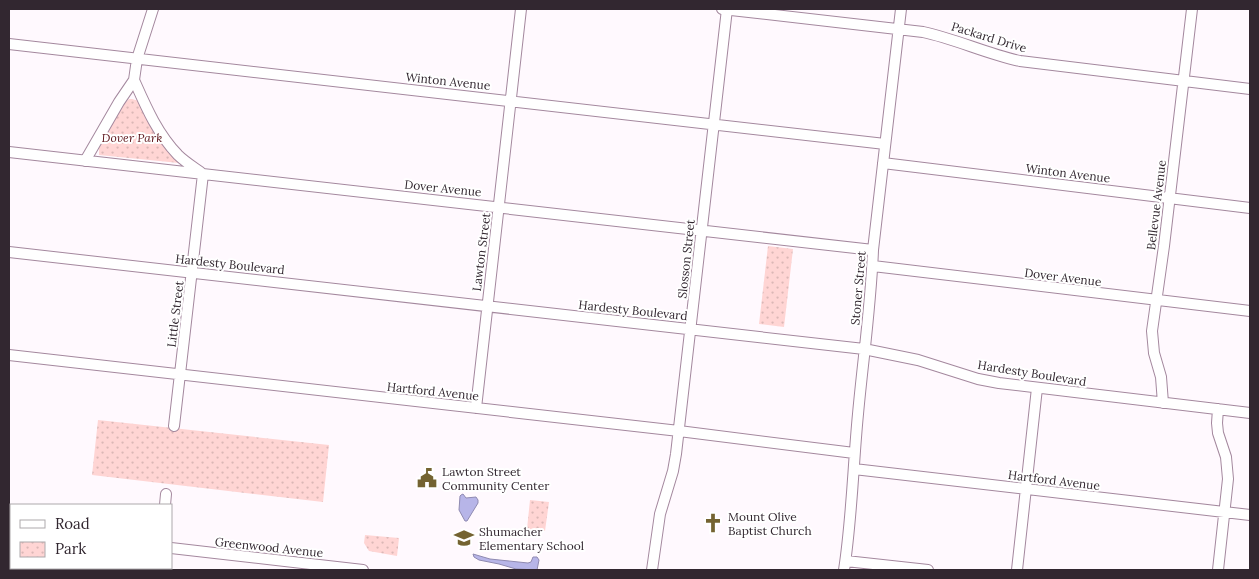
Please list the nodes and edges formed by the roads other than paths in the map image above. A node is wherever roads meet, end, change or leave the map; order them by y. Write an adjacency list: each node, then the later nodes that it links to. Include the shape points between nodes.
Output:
1 (153, 9): 9 (street)
2 (521, 9): 13 (street, Lawton Street)
3 (721, 9): 4 (street, Packard Drive)
4 (727, 9): 7 (street, Packard Drive); 14 (street, Slosson Street)
5 (901, 9): 7 (street, Stoner Street)
6 (1192, 9): 11 (street, Bellevue Avenue)
7 (899, 29): 11 (street, Packard Drive, via 945,37 1020,61); 15 (street, Stoner Street)
8 (9, 44): 9 (street, Winton Avenue)
9 (137, 59): 10 (street); 13 (street, Winton Avenue)
10 (134, 80): 17 (street); 19 (street, via 164,139 179,156)
11 (1183, 81): 12 (street, Packard Drive); 20 (street, Bellevue Avenue)
12 (1250, 88)
13 (511, 101): 14 (street, Winton Avenue); 21 (street, Lawton Street)
14 (714, 124): 15 (street, Winton Avenue); 23 (street, Slosson Street)
15 (885, 144): 18 (street, Stoner Street)
16 (9, 152): 17 (street, Dover Avenue)
17 (85, 161): 19 (street, Dover Avenue)
18 (883, 163): 20 (street, Winton Avenue); 24 (street, Stoner Street)
19 (203, 174): 21 (street, Dover Avenue); 27 (street, Little Street)
20 (1170, 197): 22 (street, Winton Avenue); 28 (street, Bellevue Avenue)
21 (498, 207): 23 (street, Dover Avenue); 29 (street, Lawton Street)
22 (1250, 208)
23 (702, 230): 24 (street, Dover Avenue); 31 (street, Slosson Street)
24 (873, 250): 26 (street, Stoner Street)
25 (9, 252): 27 (street, Hardesty Boulevard)
26 (873, 266): 28 (street, Dover Avenue); 32 (street, Stoner Street)
27 (192, 273): 29 (street, Hardesty Boulevard); 34 (street, Little Street)
28 (1155, 300): 30 (street, Dover Avenue); 36 (street, Bellevue Avenue, via 1152,348 1161,377)
29 (487, 306): 31 (street, Hardesty Boulevard); 37 (street, Lawton Street)
30 (1250, 311)
31 (690, 329): 32 (street, Hardesty Boulevard); 41 (street, Slosson Street)
32 (864, 349): 35 (street, Hardesty Boulevard, via 918,360 978,379); 42 (street, Stoner Street)
33 (9, 355): 34 (street, Hartford Avenue)
34 (180, 375): 37 (street, Hartford Avenue); 40 (street, Little Street)
35 (1037, 388): 36 (street, Hardesty Boulevard); 44 (street)
36 (1163, 402): 38 (street, Hardesty Boulevard)
37 (476, 408): 41 (street, Hartford Avenue)
38 (1218, 409): 39 (street, Hardesty Boulevard); 47 (street, via 1218,434 1228,468)
39 (1250, 413)
40 (174, 426)
41 (679, 431): 42 (street, Hartford Avenue); 52 (street, Slosson Street, via 673,471 660,514)
42 (854, 453): 43 (street, Stoner Street)
43 (854, 469): 44 (street, Hartford Avenue); 50 (street, Stoner Street)
44 (1026, 488): 47 (street, Hartford Avenue); 54 (street)
45 (166, 494): 46 (street)
46 (165, 504)
47 (1225, 512): 48 (street, Hartford Avenue); 55 (street)
48 (1250, 515)
49 (172, 548): 51 (street, Greenwood Avenue)
50 (845, 566): 53 (street)
51 (363, 570)
52 (652, 570)
53 (928, 570)
54 (1017, 570)
55 (1218, 570)

